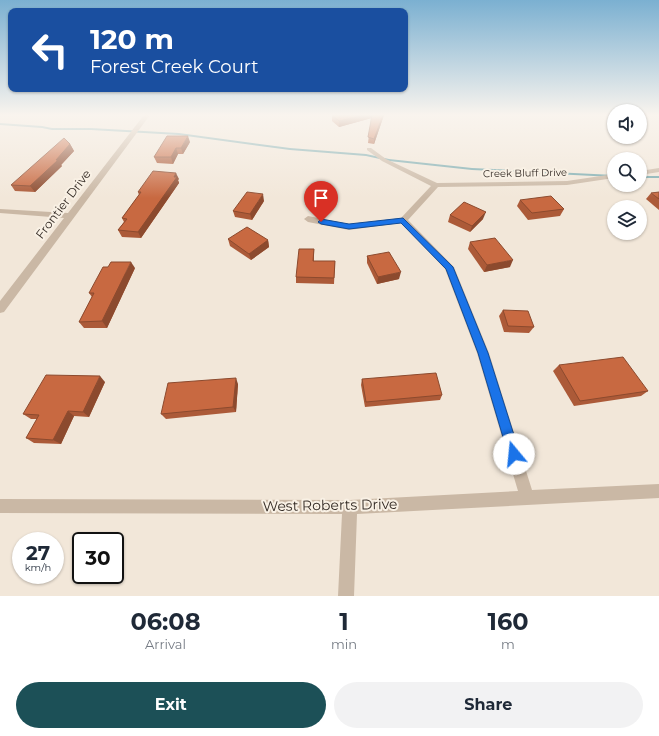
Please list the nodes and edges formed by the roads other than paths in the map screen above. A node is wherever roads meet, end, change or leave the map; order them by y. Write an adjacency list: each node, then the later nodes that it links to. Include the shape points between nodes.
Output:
1 (126, 143): 8 (street, Frontier Drive)
2 (369, 149): 6 (street, via 384,160)
3 (659, 170): 4 (street)
4 (647, 172)
5 (607, 177): 6 (street, Creek Bluff Drive, via 567,183)
6 (436, 185): 10 (street)
7 (0, 211): 8 (street)
8 (69, 216): 11 (street, Frontier Drive)
9 (308, 219): 10 (street, via 349,227)
10 (403, 220): 13 (street, via 449,267 483,353)
11 (0, 309)
12 (659, 492): 13 (street, West Roberts Drive)
13 (527, 497): 15 (street, West Roberts Drive)
14 (0, 506): 15 (street, West Roberts Drive)
15 (350, 506): 16 (street)
16 (346, 596)

